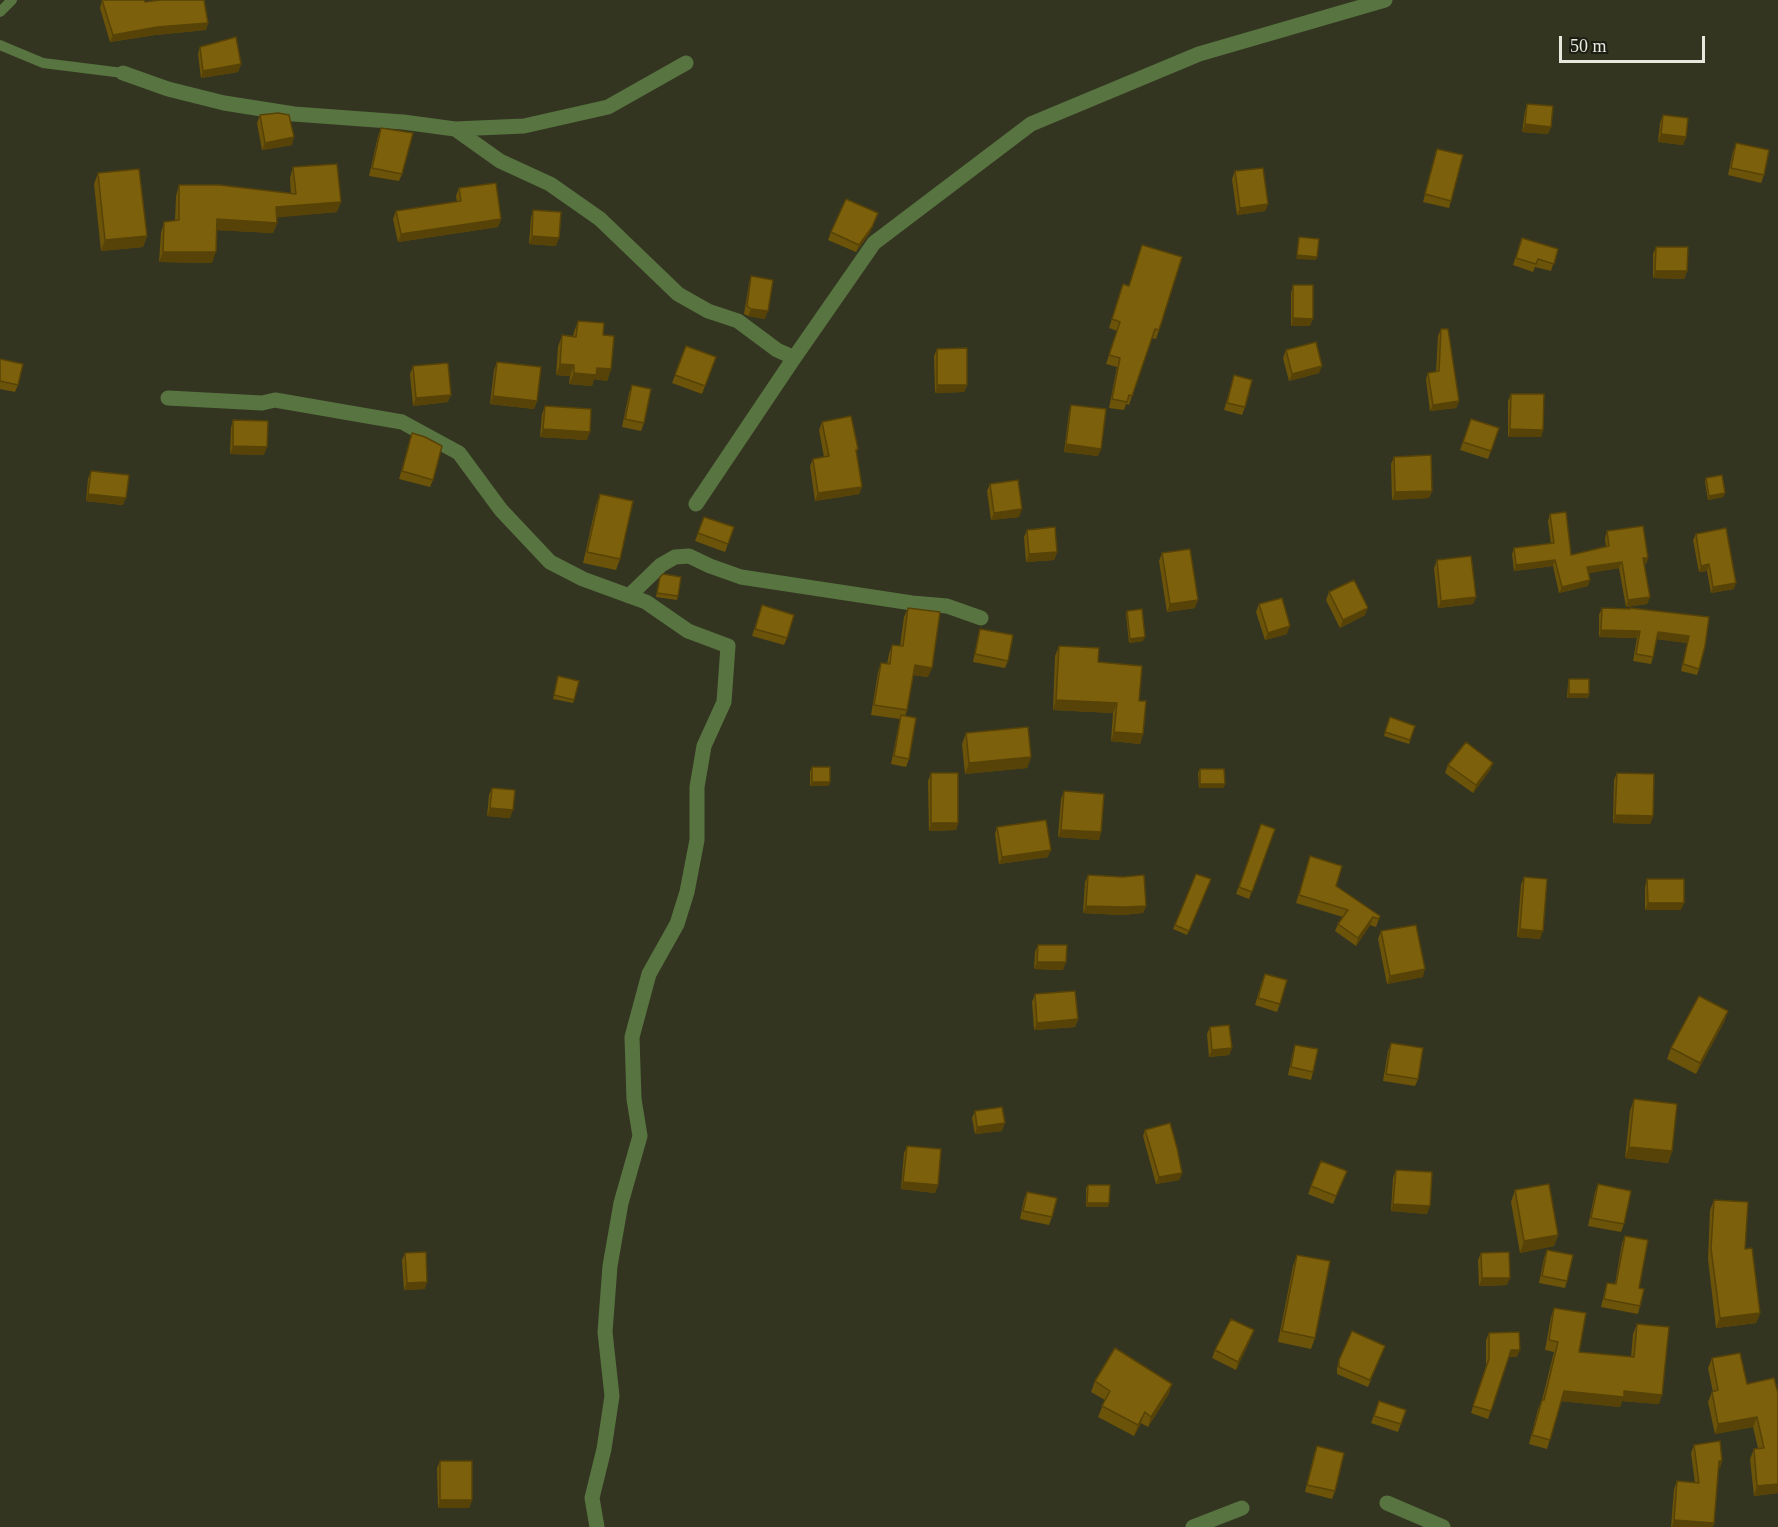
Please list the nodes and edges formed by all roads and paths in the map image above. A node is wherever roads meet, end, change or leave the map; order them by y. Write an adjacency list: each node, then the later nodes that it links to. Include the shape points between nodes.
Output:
1 (12, 0): 3 (lane)
2 (1385, 0): 10 (street, via 1199,54 1031,124 874,243)
3 (0, 12)
4 (0, 45): 6 (lane, via 43,63)
5 (686, 63): 7 (street, via 608,107 524,126)
6 (123, 73): 7 (street, via 224,103 294,114)
7 (454, 129): 8 (street, via 500,161 550,184 600,219 678,294 708,311 738,321)
8 (788, 356)
9 (168, 398): 11 (street, via 261,404 275,400 402,422 459,453 501,510 550,562)
10 (696, 504)
11 (629, 596): 12 (street, via 661,565 675,557 689,556 741,577 947,606); 15 (street, via 646,602 688,631 728,646 724,702 704,746 697,787 697,840 687,892 677,924 649,974 632,1037 634,1099 640,1136 621,1203 610,1266 605,1332 612,1396 592,1498)
12 (981, 618)
13 (1387, 1503): 17 (street)
14 (1242, 1508): 16 (street)
15 (597, 1527)
16 (1192, 1527)
17 (1443, 1527)

